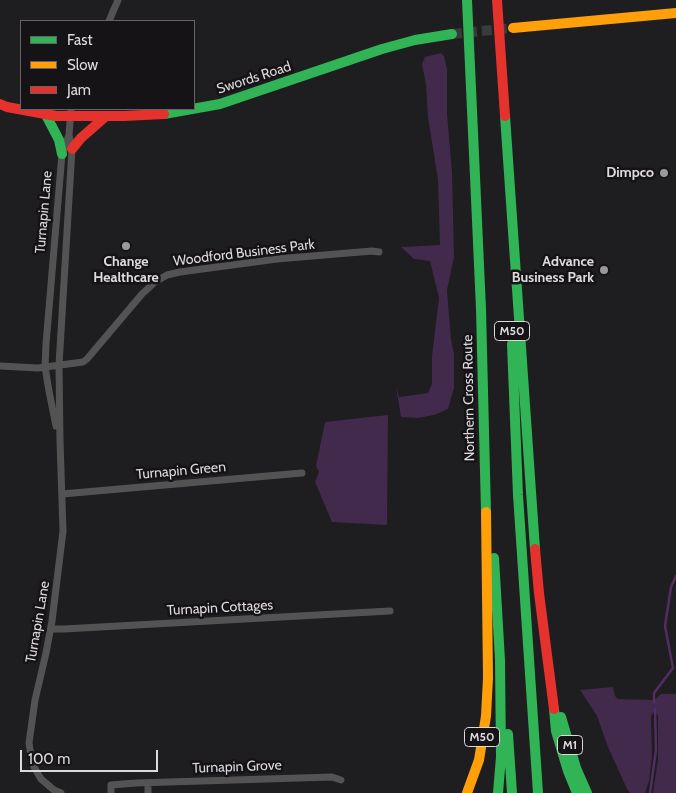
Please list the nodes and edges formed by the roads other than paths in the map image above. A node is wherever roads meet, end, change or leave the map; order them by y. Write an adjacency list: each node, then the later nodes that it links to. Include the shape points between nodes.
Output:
1 (118, 0): 5 (street)
2 (467, 0): 21 (main road, Northern Cross Route / M50)
3 (497, 0): 8 (main road, M50)
4 (676, 13): 6 (main road)
5 (109, 20)
6 (513, 28)
7 (452, 34): 10 (main road, Swords Road, via 415,40 220,104)
8 (500, 44): 31 (main road, M50, via 530,488 539,593); 40 (main road, M50, via 518,495)
9 (0, 104): 11 (main road, Swords Road)
10 (195, 108)
11 (20, 110)
12 (22, 110): 15 (main road, Swords Road)
13 (185, 110): 16 (main road, Swords Road, via 156,115)
14 (71, 112): 15 (main road, Swords Road); 16 (main road, Swords Road); 17 (street, Turnapin Lane)
15 (46, 115): 19 (main road, via 59,140)
16 (105, 116): 18 (main road)
17 (69, 135): 18 (street, Turnapin Lane); 19 (street, Turnapin Lane)
18 (72, 149): 22 (street, Turnapin Lane)
19 (62, 154): 24 (street, Turnapin Lane)
20 (379, 252): 22 (street, Woodford Business Park, via 276,259 167,275 142,294 87,359)
21 (481, 310): 30 (main road, M50); 37 (main road, Northern Cross Route / M50, via 488,678 486,716 478,760)
22 (59, 365): 24 (street, Woodford Business Park); 25 (street, Turnapin Lane)
23 (0, 366): 24 (street, Woodford Business Park)
24 (45, 367): 25 (street, Turnapin Lane)
25 (60, 442): 27 (street, Turnapin Lane)
26 (302, 473): 27 (street, Turnapin Green)
27 (62, 494): 29 (street, Turnapin Lane, via 64,531)
28 (390, 611): 29 (street, Turnapin Cottages)
29 (51, 629): 34 (street, Turnapin Lane, via 29,743 34,767 41,779)
30 (500, 660): 38 (main road); 39 (main road, M50)
31 (553, 696): 41 (main road, M50, via 556,731); 42 (main road, M1)
32 (342, 780): 33 (street, Turnapin Grove, via 332,777)
33 (148, 783): 35 (street, Turnapin Grove, via 111,785); 36 (street)
34 (61, 793)
35 (111, 793)
36 (148, 793)
37 (467, 793)
38 (498, 793)
39 (512, 793)
40 (538, 793)
41 (577, 793)
42 (587, 793)

